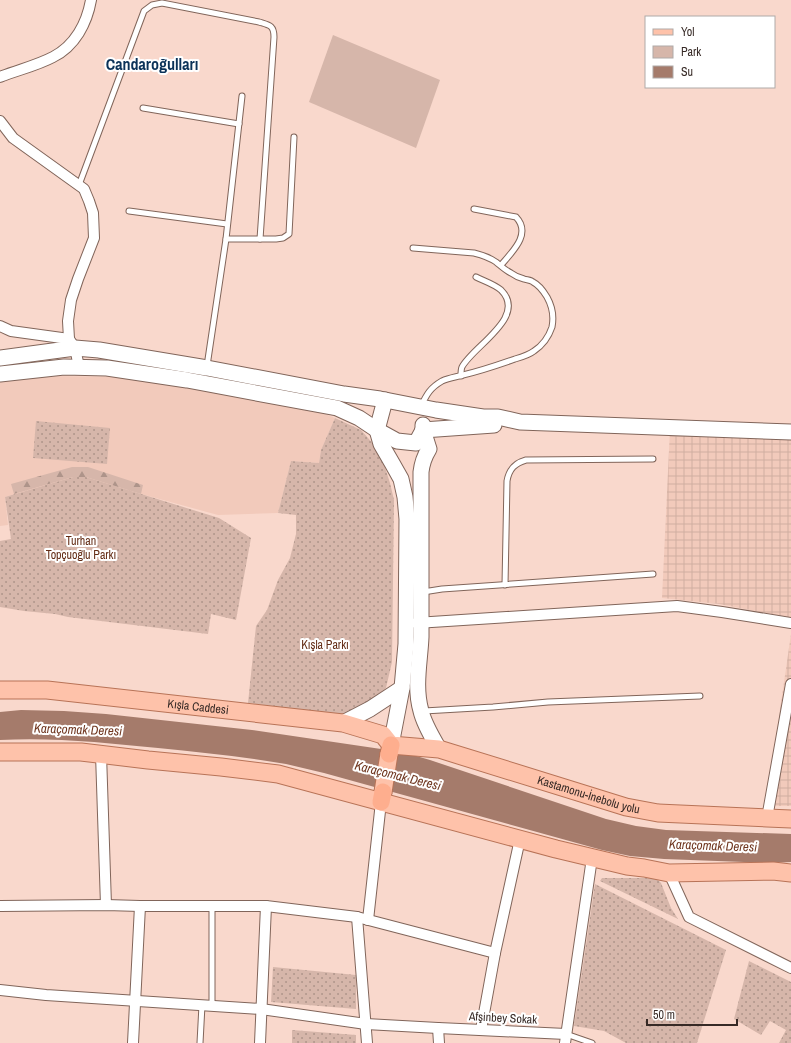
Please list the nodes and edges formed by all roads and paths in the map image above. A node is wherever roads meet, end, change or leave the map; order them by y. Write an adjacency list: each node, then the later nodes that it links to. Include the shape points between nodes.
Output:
1 (91, 0): 2 (street, via 85,23 68,47 54,57)
2 (0, 77)
3 (242, 96): 6 (lane)
4 (143, 108): 6 (lane)
5 (0, 121): 8 (street, via 13,138)
6 (239, 124): 11 (lane)
7 (294, 137): 13 (lane, via 289,234 283,238)
8 (79, 185): 13 (lane, via 144,11 152,5 162,3 268,24 273,27 274,36); 18 (street, via 84,189 93,213 94,238 71,300 68,321)
9 (474, 209): 15 (lane, via 516,217 520,221 522,237)
10 (129, 211): 11 (lane)
11 (227, 224): 12 (lane)
12 (226, 238): 13 (lane); 22 (lane)
13 (260, 239)
14 (413, 248): 15 (lane, via 474,253 490,258)
15 (501, 266): 23 (lane, via 511,274 533,282 545,293 552,308 551,329 545,341 529,354)
16 (476, 277): 23 (lane, via 502,291 507,300 507,311 501,326 470,355 461,368)
17 (0, 326): 18 (street, via 11,331)
18 (72, 344): 19 (main road); 20 (street); 22 (main road)
19 (0, 358)
20 (79, 367): 21 (main road); 22 (main road)
21 (0, 374)
22 (205, 376): 24 (main road); 27 (main road, via 337,408 359,418)
23 (461, 376): 25 (lane, via 442,382 430,390)
24 (385, 400): 25 (main road); 27 (main road)
25 (420, 407): 26 (main road); 28 (main road)
26 (520, 422): 28 (main road); 29 (main road)
27 (376, 430): 28 (main road, via 397,441 416,443); 34 (main road, via 401,479 406,497)
28 (423, 430): 33 (main road, via 429,449 422,463)
29 (791, 432)
30 (653, 459): 32 (lane, via 526,460 517,463 510,471 507,481)
31 (653, 574): 32 (lane)
32 (505, 585): 33 (lane)
33 (420, 593): 34 (main road)
34 (413, 623): 35 (street, via 677,606); 37 (main road, via 406,644); 40 (main road, via 421,639 418,700)
35 (791, 623)
36 (791, 684): 47 (street)
37 (402, 688): 41 (main road); 42 (main road)
38 (0, 690): 41 (main road, Kışla Caddesi, via 47,690)
39 (700, 696): 40 (lane, via 548,702)
40 (421, 711): 43 (main road)
41 (343, 723): 42 (main road, Kışla Caddesi, via 383,735)
42 (390, 749): 43 (main road, Kastamonu-İnebolu yolu); 46 (main road)
43 (439, 749): 47 (main road, Kastamonu-İnebolu yolu, via 626,807 658,813)
44 (0, 752): 45 (main road)
45 (102, 754): 46 (main road, via 278,774); 53 (street)
46 (382, 797): 49 (main road); 59 (street)
47 (768, 818): 48 (main road, Kastamonu-İnebolu yolu)
48 (791, 819)
49 (520, 839): 50 (main road); 60 (street)
50 (592, 858): 51 (main road); 70 (street)
51 (668, 873): 52 (main road); 61 (street, via 689,917)
52 (791, 873)
53 (106, 904): 54 (street); 55 (street)
54 (0, 906)
55 (140, 906): 56 (street); 63 (street)
56 (212, 906): 57 (street); 65 (lane)
57 (266, 906): 58 (street); 66 (street)
58 (356, 917): 59 (street); 67 (street)
59 (368, 920): 60 (street)
60 (495, 953): 69 (street)
61 (791, 968)
62 (0, 990): 63 (street, Afşinbey Sokak)
63 (135, 1001): 64 (street, Afşinbey Sokak); 71 (street)
64 (202, 1005): 65 (street, Afşinbey Sokak); 72 (lane)
65 (212, 1006): 66 (street, Afşinbey Sokak)
66 (261, 1009): 67 (street, Afşinbey Sokak); 73 (street)
67 (366, 1024): 68 (street, Afşinbey Sokak); 74 (street)
68 (438, 1028): 69 (street, Afşinbey Sokak); 75 (street)
69 (481, 1030): 70 (street, Afşinbey Sokak)
70 (565, 1039): 76 (lane)
71 (133, 1043)
72 (200, 1043)
73 (260, 1043)
74 (367, 1043)
75 (439, 1043)
76 (592, 1043)

